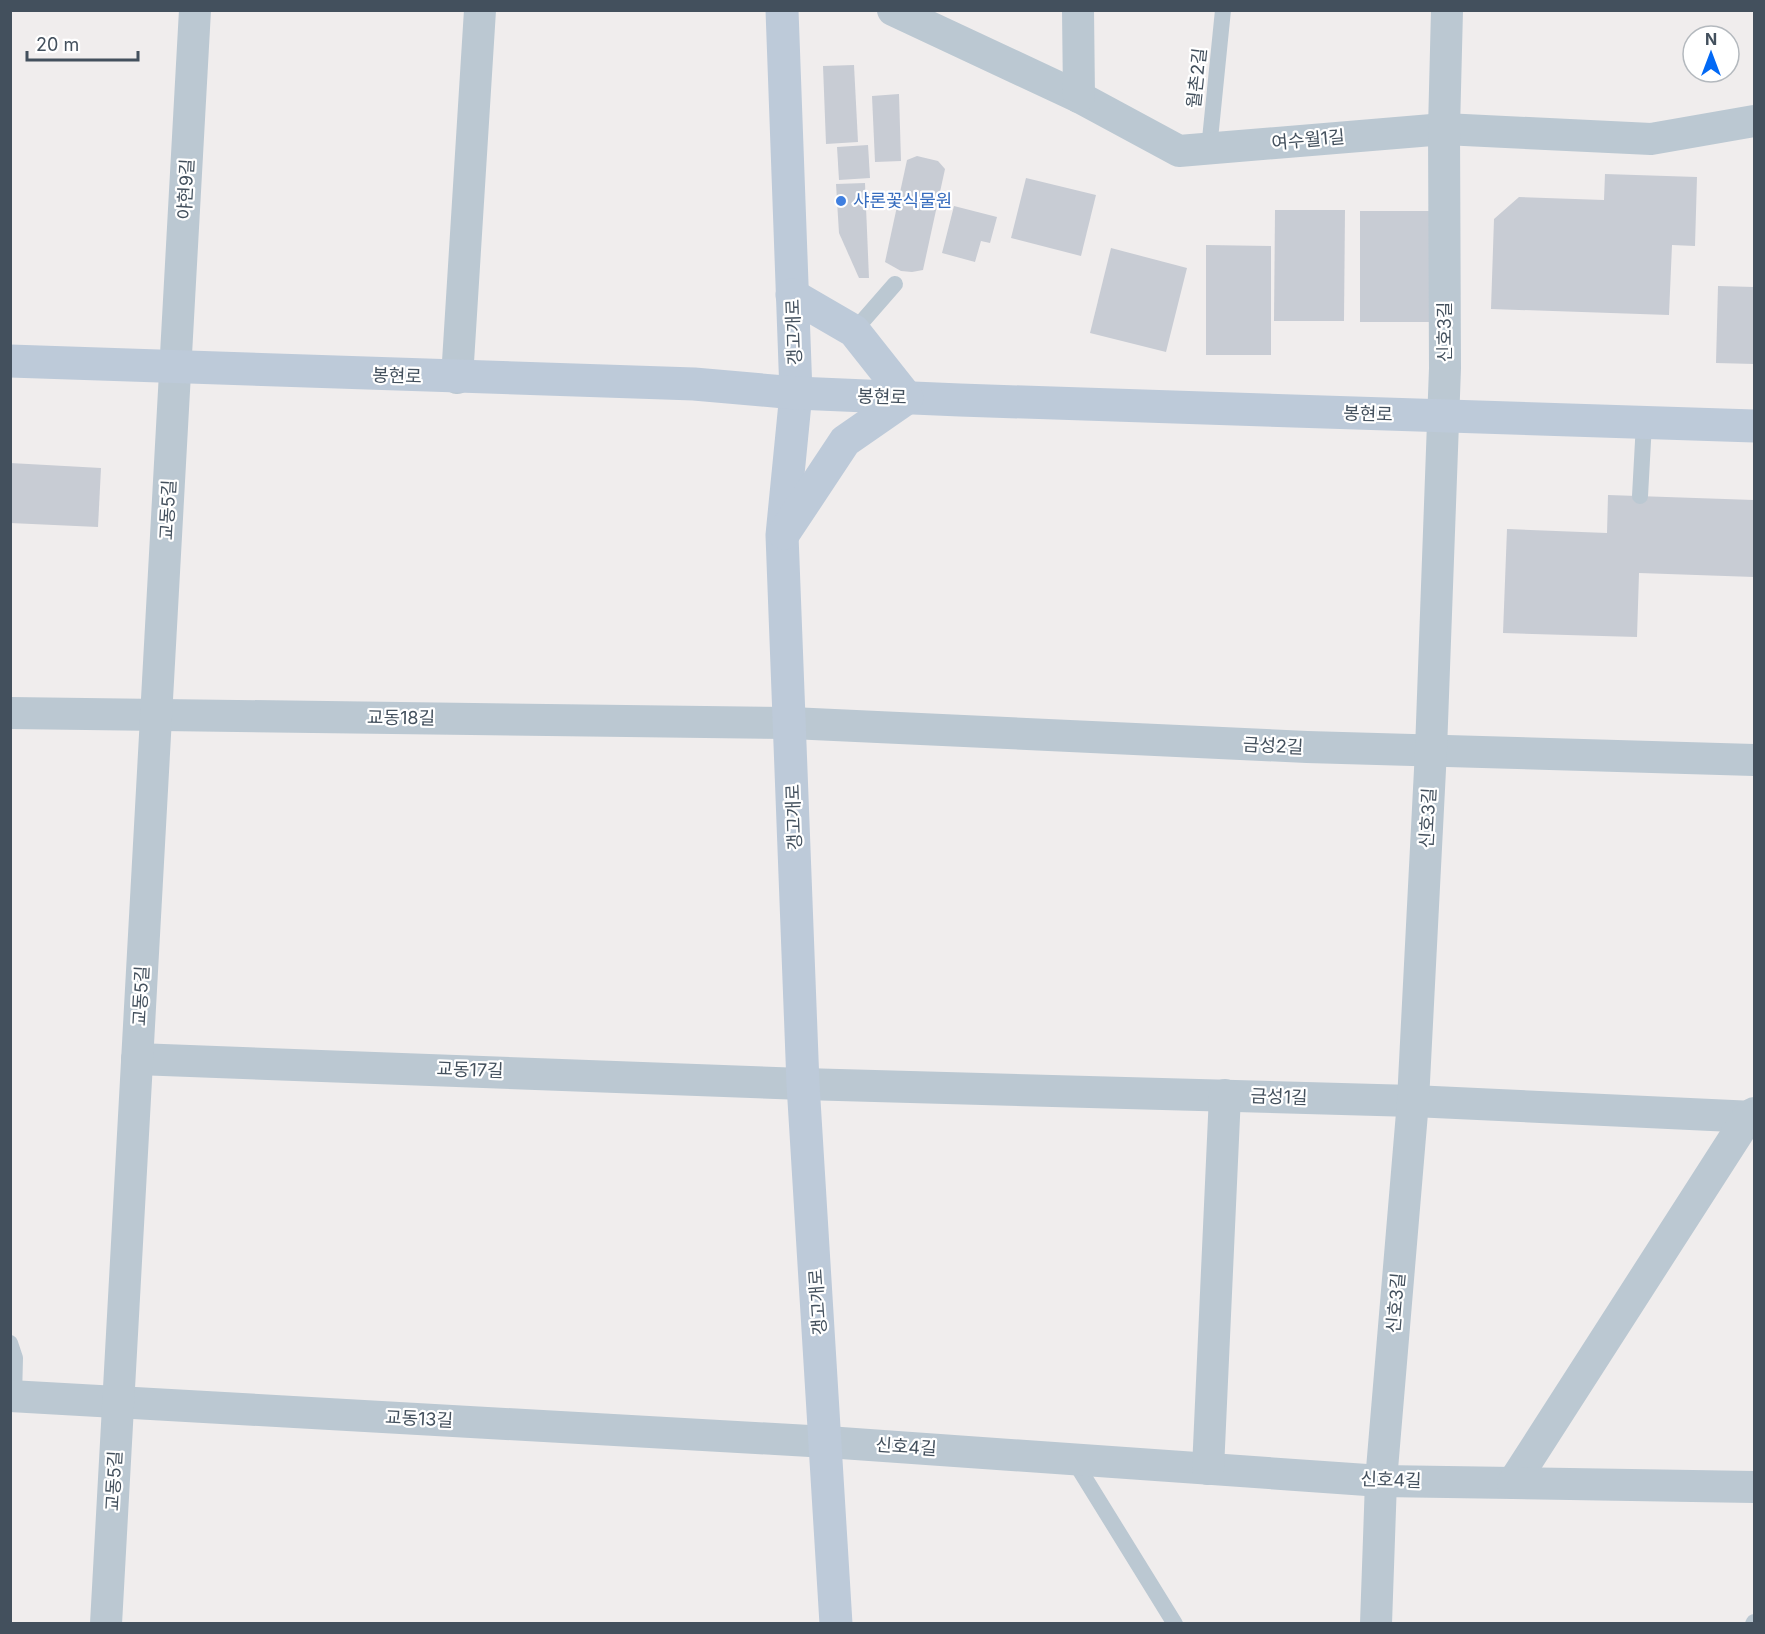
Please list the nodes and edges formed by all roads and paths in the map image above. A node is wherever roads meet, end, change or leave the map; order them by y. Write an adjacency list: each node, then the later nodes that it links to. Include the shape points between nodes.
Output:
1 (195, 10): 16 (street, 야현9길)
2 (480, 10): 17 (street)
3 (782, 10): 13 (street, 갱고개로)
4 (893, 10): 8 (street, 여수월1길)
5 (1078, 10): 8 (street)
6 (1223, 10): 11 (lane, 월촌2길)
7 (1447, 10): 10 (street, 신호3길)
8 (1079, 97): 11 (street, 여수월1길, via 1179,151)
9 (1755, 121): 10 (street, 여수월1길, via 1651,139)
10 (1444, 129): 11 (street, 여수월1길); 20 (street, 신호3길)
11 (1209, 149)
12 (895, 284): 14 (lane)
13 (792, 295): 14 (street); 18 (street, 갱고개로)
14 (854, 331): 19 (street)
15 (10, 361): 16 (street, 봉현로)
16 (176, 368): 17 (street, 봉현로); 26 (street, 교동5길)
17 (457, 378): 18 (street, 봉현로, via 694,384)
18 (796, 393): 19 (street, 봉현로); 24 (street, 갱고개로)
19 (907, 398): 20 (street, 봉현로); 24 (street, via 845,441)
20 (1444, 417): 21 (street, 봉현로); 28 (street, 신호3길)
21 (1644, 423): 22 (street, 봉현로); 23 (lane)
22 (1755, 426)
23 (1640, 496)
24 (782, 535): 27 (street, 갱고개로)
25 (10, 713): 26 (street, 교동18길)
26 (157, 714): 27 (street, 교동18길); 30 (street, 교동5길)
27 (791, 723): 28 (street, 금성2길); 31 (street, 갱고개로)
28 (1431, 750): 29 (street, 금성2길); 33 (street, 신호3길)
29 (1755, 760)
30 (137, 1059): 31 (street, 교동17길); 37 (street, 교동5길)
31 (803, 1083): 32 (street, 금성1길); 38 (street, 갱고개로)
32 (1225, 1095): 33 (street, 금성1길); 40 (street)
33 (1413, 1101): 34 (street, 금성1길); 41 (street, 신호3길)
34 (1752, 1116): 42 (street)
35 (10, 1343): 36 (lane, via 15,1358)
36 (12, 1396): 37 (street, 교동13길)
37 (119, 1402): 38 (street, 교동13길); 44 (street, 교동5길)
38 (827, 1442): 39 (street, 신호4길); 45 (street, 갱고개로)
39 (1073, 1459): 40 (street, 신호4길); 46 (lane)
40 (1208, 1469): 41 (street, 신호4길)
41 (1381, 1481): 42 (street, 신호4길); 47 (street, 신호3길)
42 (1513, 1484): 43 (street, 신호4길)
43 (1755, 1487)
44 (106, 1623)
45 (837, 1623)
46 (1175, 1623)
47 (1376, 1623)

